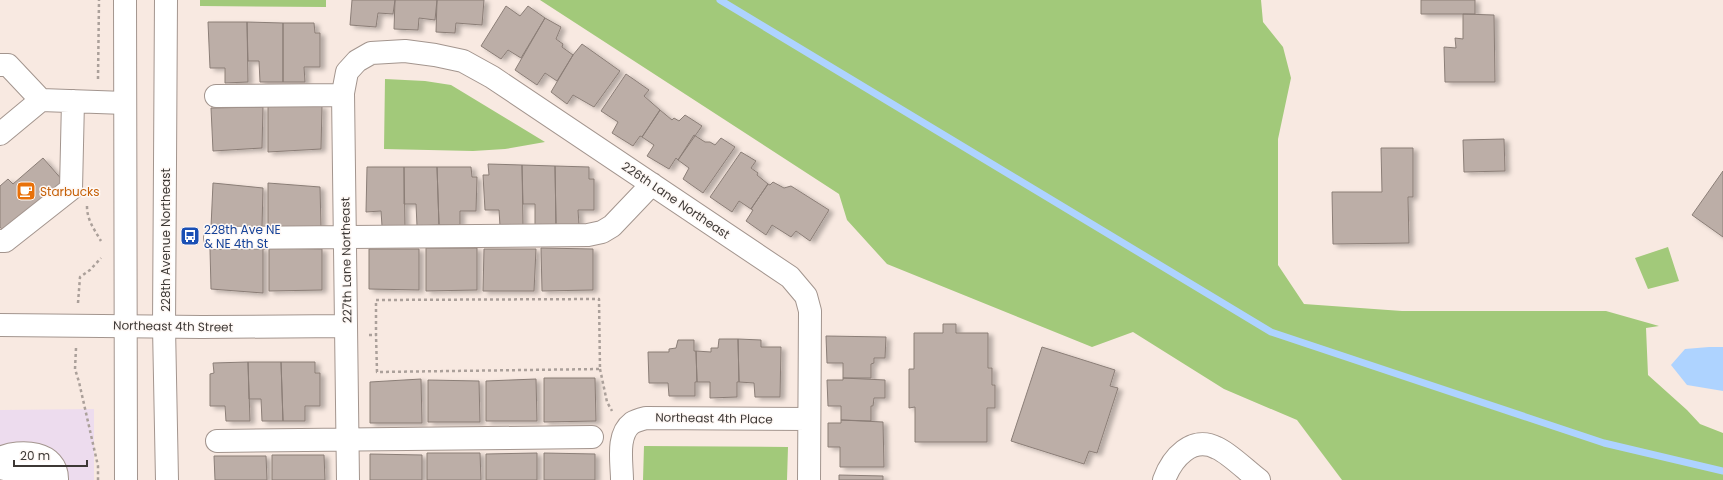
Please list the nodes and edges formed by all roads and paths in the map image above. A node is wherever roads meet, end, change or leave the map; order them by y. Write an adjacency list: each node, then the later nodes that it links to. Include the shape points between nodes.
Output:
1 (125, 0): 9 (street)
2 (166, 0): 18 (street, 228th Avenue Northeast)
3 (371, 53): 6 (street, 227th Lane Northeast, via 347,72); 11 (street, 226th Lane Northeast, via 405,51 435,54 463,61 492,77)
4 (0, 66): 7 (street, via 8,66)
5 (216, 96): 6 (street)
6 (343, 96): 13 (street, 227th Lane Northeast)
7 (41, 100): 8 (street); 10 (street)
8 (73, 101): 9 (street); 14 (street, via 71,189 5,241)
9 (125, 103): 16 (street)
10 (0, 134)
11 (652, 184): 13 (street, via 612,226 602,232 588,235); 24 (street, 226th Lane Northeast, via 790,276 806,296 810,311)
12 (215, 238): 13 (street)
13 (345, 238): 17 (street, 227th Lane Northeast)
14 (0, 241)
15 (0, 325): 16 (street, Northeast 4th Street)
16 (124, 325): 18 (street, Northeast 4th Street); 33 (street)
17 (346, 326): 18 (street, Northeast 4th Street); 26 (street, 227th Lane Northeast)
18 (164, 327): 34 (street, 228th Avenue Northeast)
19 (368, 335): 20 (path)
20 (376, 335): 22 (path, via 377,372); 22 (path, via 376,300 599,299)
21 (75, 369): 32 (path, via 98,466)
22 (600, 369): 23 (path, via 607,402)
23 (616, 414)
24 (810, 419): 36 (street, Northeast 4th Place, via 646,418 632,423 624,434 621,447); 37 (street, 226th Lane Northeast)
25 (592, 437): 26 (street)
26 (348, 440): 27 (street); 35 (street, 227th Lane Northeast)
27 (217, 441)
28 (0, 458): 31 (street, via 19,453 44,457 52,464)
29 (0, 468): 30 (street, via 32,472)
30 (36, 480)
31 (57, 480)
32 (98, 480)
33 (126, 480)
34 (166, 480)
35 (348, 480)
36 (622, 480)
37 (808, 480)
38 (1164, 480): 39 (street, via 1175,459 1194,444 1218,448)
39 (1259, 480)

